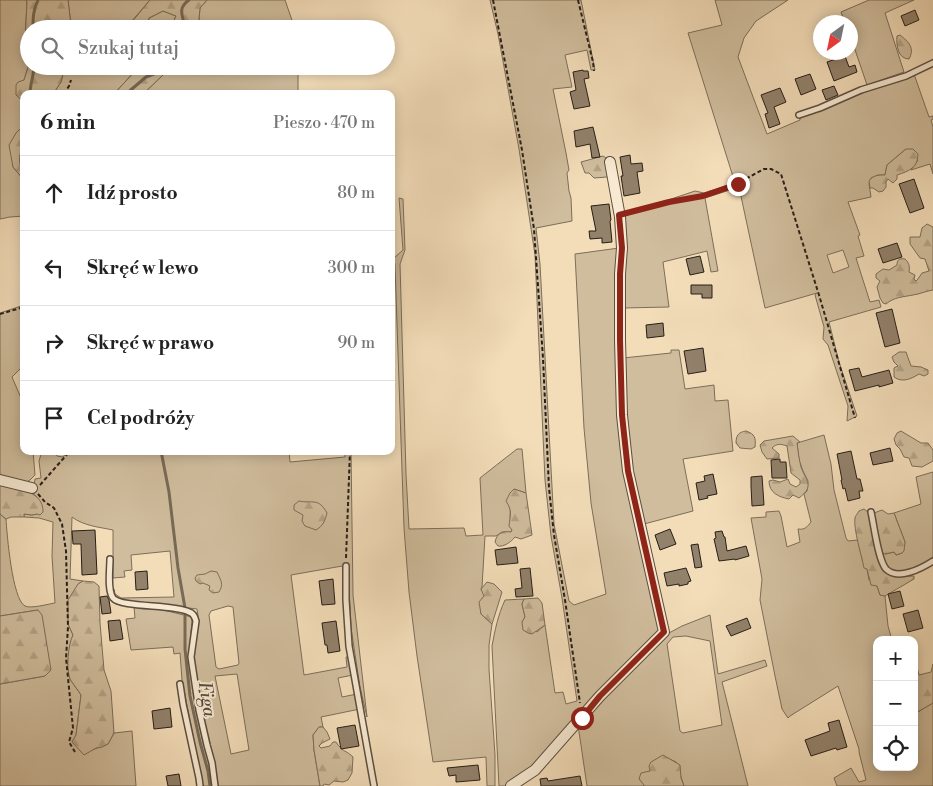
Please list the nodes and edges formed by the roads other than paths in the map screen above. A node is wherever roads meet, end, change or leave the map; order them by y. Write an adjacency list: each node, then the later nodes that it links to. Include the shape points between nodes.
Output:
1 (933, 63): 2 (lane)
2 (799, 115)
3 (610, 162): 14 (street, via 622,248 622,415 628,471 664,632 600,696 535,770)
4 (0, 480): 5 (street)
5 (32, 488)
6 (871, 512): 8 (lane, via 881,560 888,571 908,573)
7 (110, 559): 12 (lane, via 110,591 118,602 189,612 195,617 191,657)
8 (933, 561)
9 (346, 566): 13 (lane, via 349,646)
10 (180, 684): 11 (lane)
11 (200, 786)
12 (216, 786)
13 (374, 786)
14 (511, 786)

